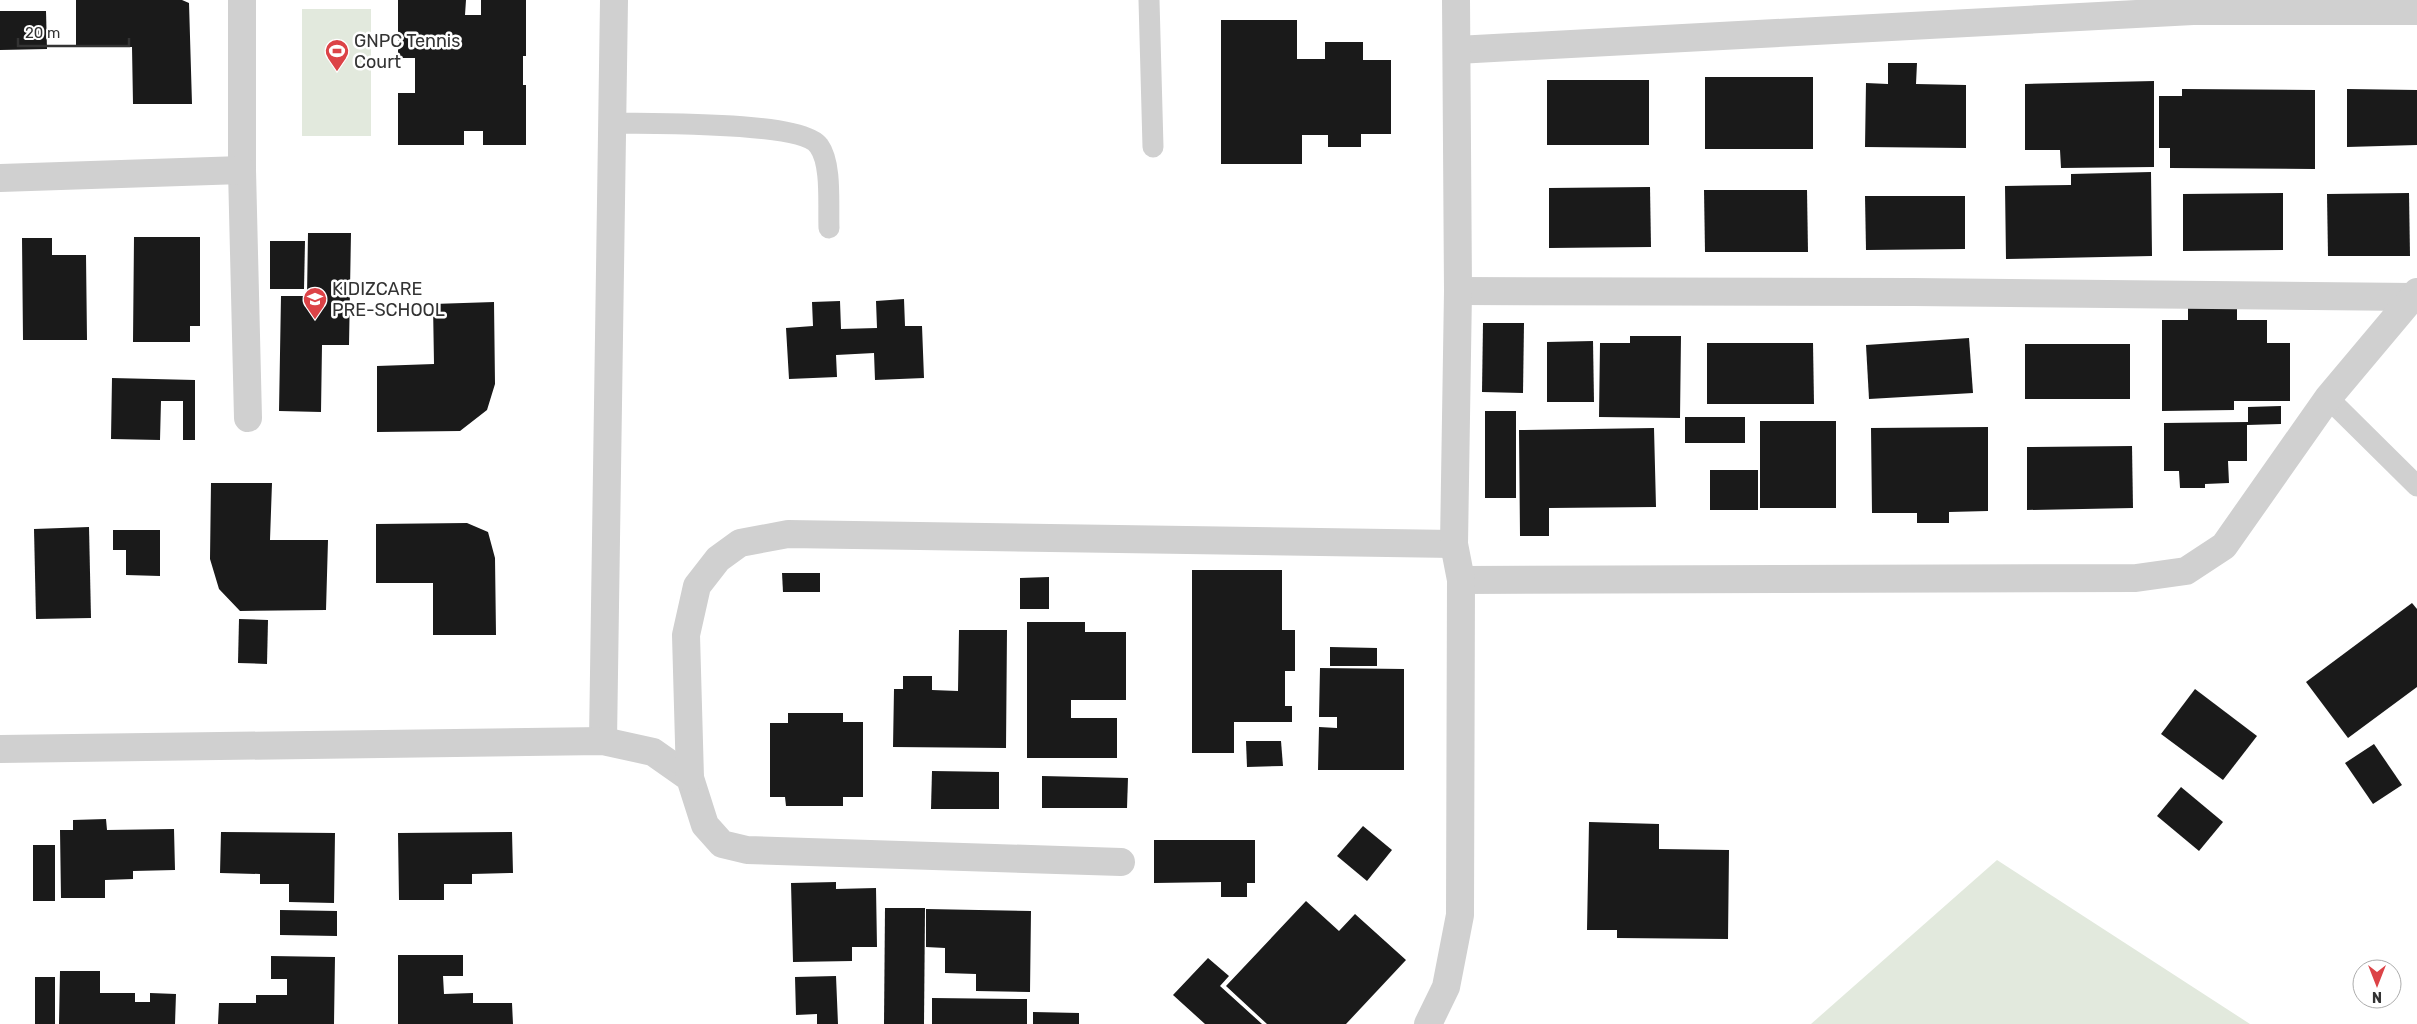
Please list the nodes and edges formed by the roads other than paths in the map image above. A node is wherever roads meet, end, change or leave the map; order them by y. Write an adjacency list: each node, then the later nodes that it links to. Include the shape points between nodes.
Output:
1 (242, 0): 10 (street)
2 (614, 0): 8 (street)
3 (1149, 0): 9 (lane)
4 (1456, 0): 7 (street)
5 (2198, 5): 6 (street); 7 (street)
6 (2417, 11)
7 (1457, 50): 13 (street)
8 (614, 123): 12 (lane, via 751,127 800,134 811,139 825,157); 20 (street)
9 (1153, 147)
10 (242, 170): 11 (street); 16 (street)
11 (0, 178)
12 (829, 228)
13 (1458, 291): 14 (street); 18 (street)
14 (2415, 295): 15 (street)
15 (2328, 398): 17 (lane); 19 (street, via 2224,546 2186,571 2136,578)
16 (248, 418)
17 (2417, 486)
18 (1454, 544): 19 (street); 22 (street, via 788,534 740,543 718,559 697,586 686,635)
19 (1461, 580): 24 (street, via 1460,915 1446,987)
20 (603, 741): 21 (street); 22 (street, via 653,752)
21 (0, 749)
22 (690, 778): 23 (street, via 705,825 722,844 747,850)
23 (1120, 862)
24 (1428, 1024)

